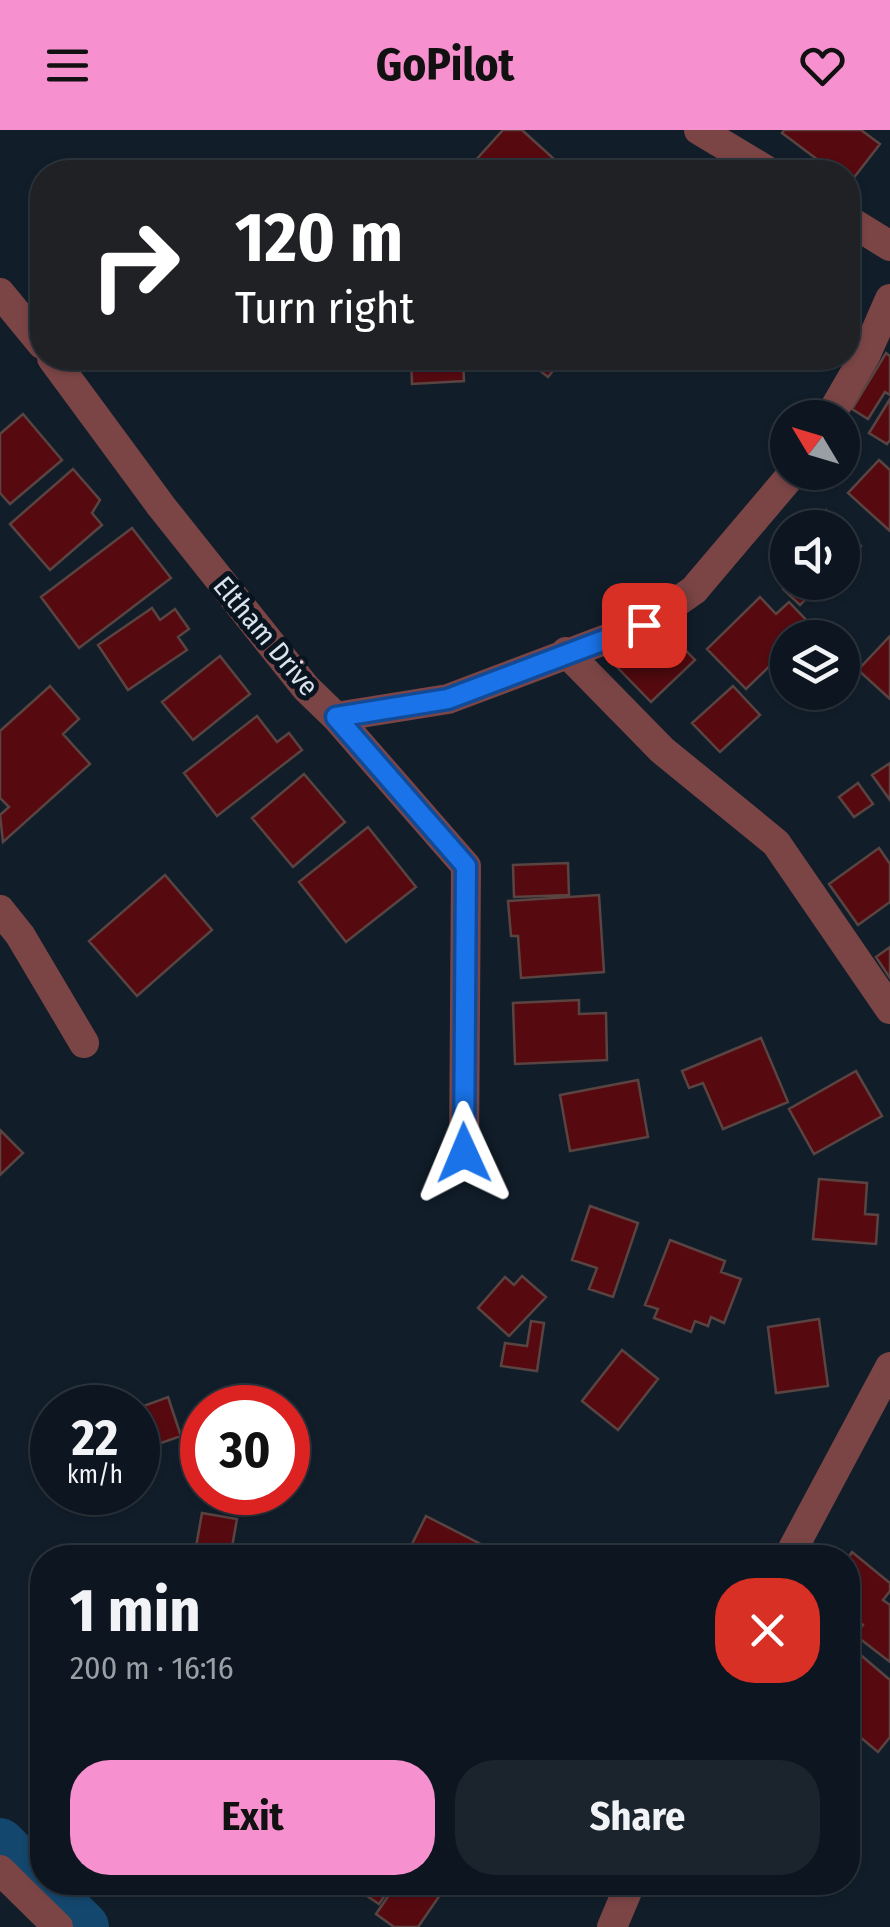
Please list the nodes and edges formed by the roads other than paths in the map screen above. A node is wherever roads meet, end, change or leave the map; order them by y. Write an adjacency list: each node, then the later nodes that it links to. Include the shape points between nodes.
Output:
1 (699, 130): 2 (street)
2 (749, 160)
3 (860, 227): 4 (street)
4 (890, 246)
5 (0, 293): 7 (street)
6 (890, 298): 8 (street)
7 (30, 329)
8 (860, 364)
9 (61, 370): 14 (street, Eltham Drive, via 160,506)
10 (857, 370): 11 (street)
11 (839, 400)
12 (779, 490): 13 (street, via 694,590 644,625)
13 (566, 652): 14 (street, via 448,699); 17 (street, via 662,750 776,844)
14 (336, 717): 19 (street, Eltham Drive, via 466,866)
15 (0, 910): 16 (street)
16 (10, 942): 18 (street)
17 (890, 1010)
18 (84, 1043)
19 (464, 1153)
20 (890, 1368): 21 (street)
21 (795, 1545)
22 (0, 1870): 24 (street)
23 (626, 1895): 25 (street)
24 (58, 1927)
25 (612, 1927)

